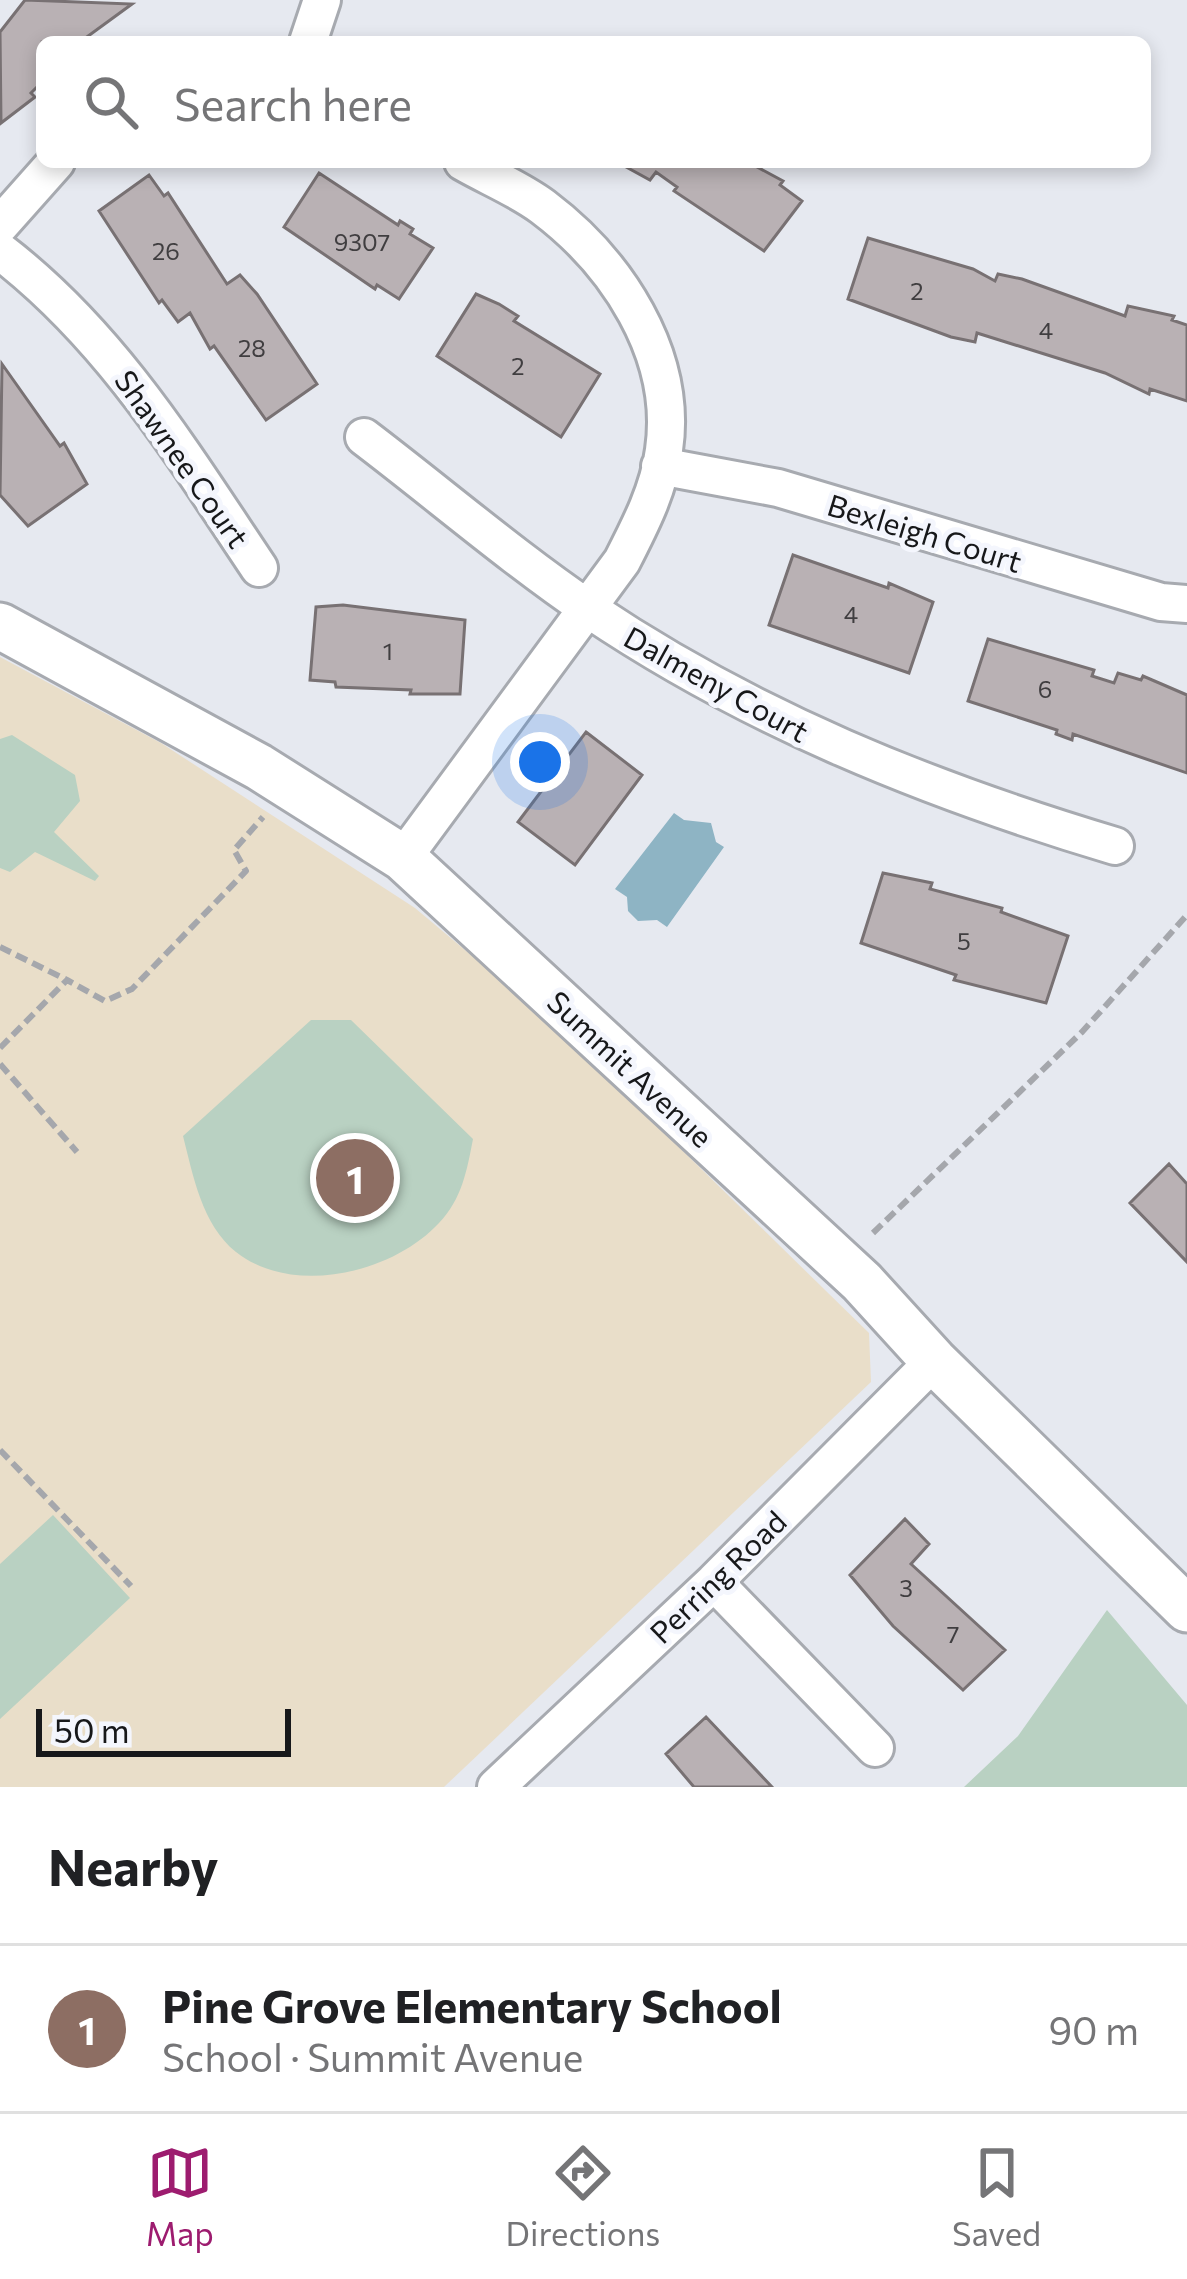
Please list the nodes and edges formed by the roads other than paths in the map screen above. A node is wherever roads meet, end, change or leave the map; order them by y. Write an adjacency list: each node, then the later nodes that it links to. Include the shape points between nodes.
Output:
1 (322, 0): 2 (street)
2 (310, 36)
3 (51, 168): 5 (street)
4 (474, 168): 8 (street, via 541,205 630,299 665,416)
5 (0, 225)
6 (0, 250): 9 (street, Shawnee Court, via 114,360)
7 (364, 437): 11 (street, Dalmeny Court)
8 (661, 466): 10 (street, Bexleigh Court, via 778,488); 11 (street, via 645,516)
9 (259, 568)
10 (1187, 604)
11 (588, 609): 13 (street, Dalmeny Court, via 814,738 990,808); 14 (street)
12 (0, 626): 14 (street, Summit Avenue, via 259,767)
13 (1114, 846)
14 (403, 858): 15 (street, Summit Avenue, via 862,1282)
15 (934, 1361): 16 (street, Perring Road); 17 (street, Summit Avenue)
16 (714, 1582): 18 (street); 19 (street, Perring Road)
17 (1187, 1609)
18 (875, 1748)
19 (496, 1787)

